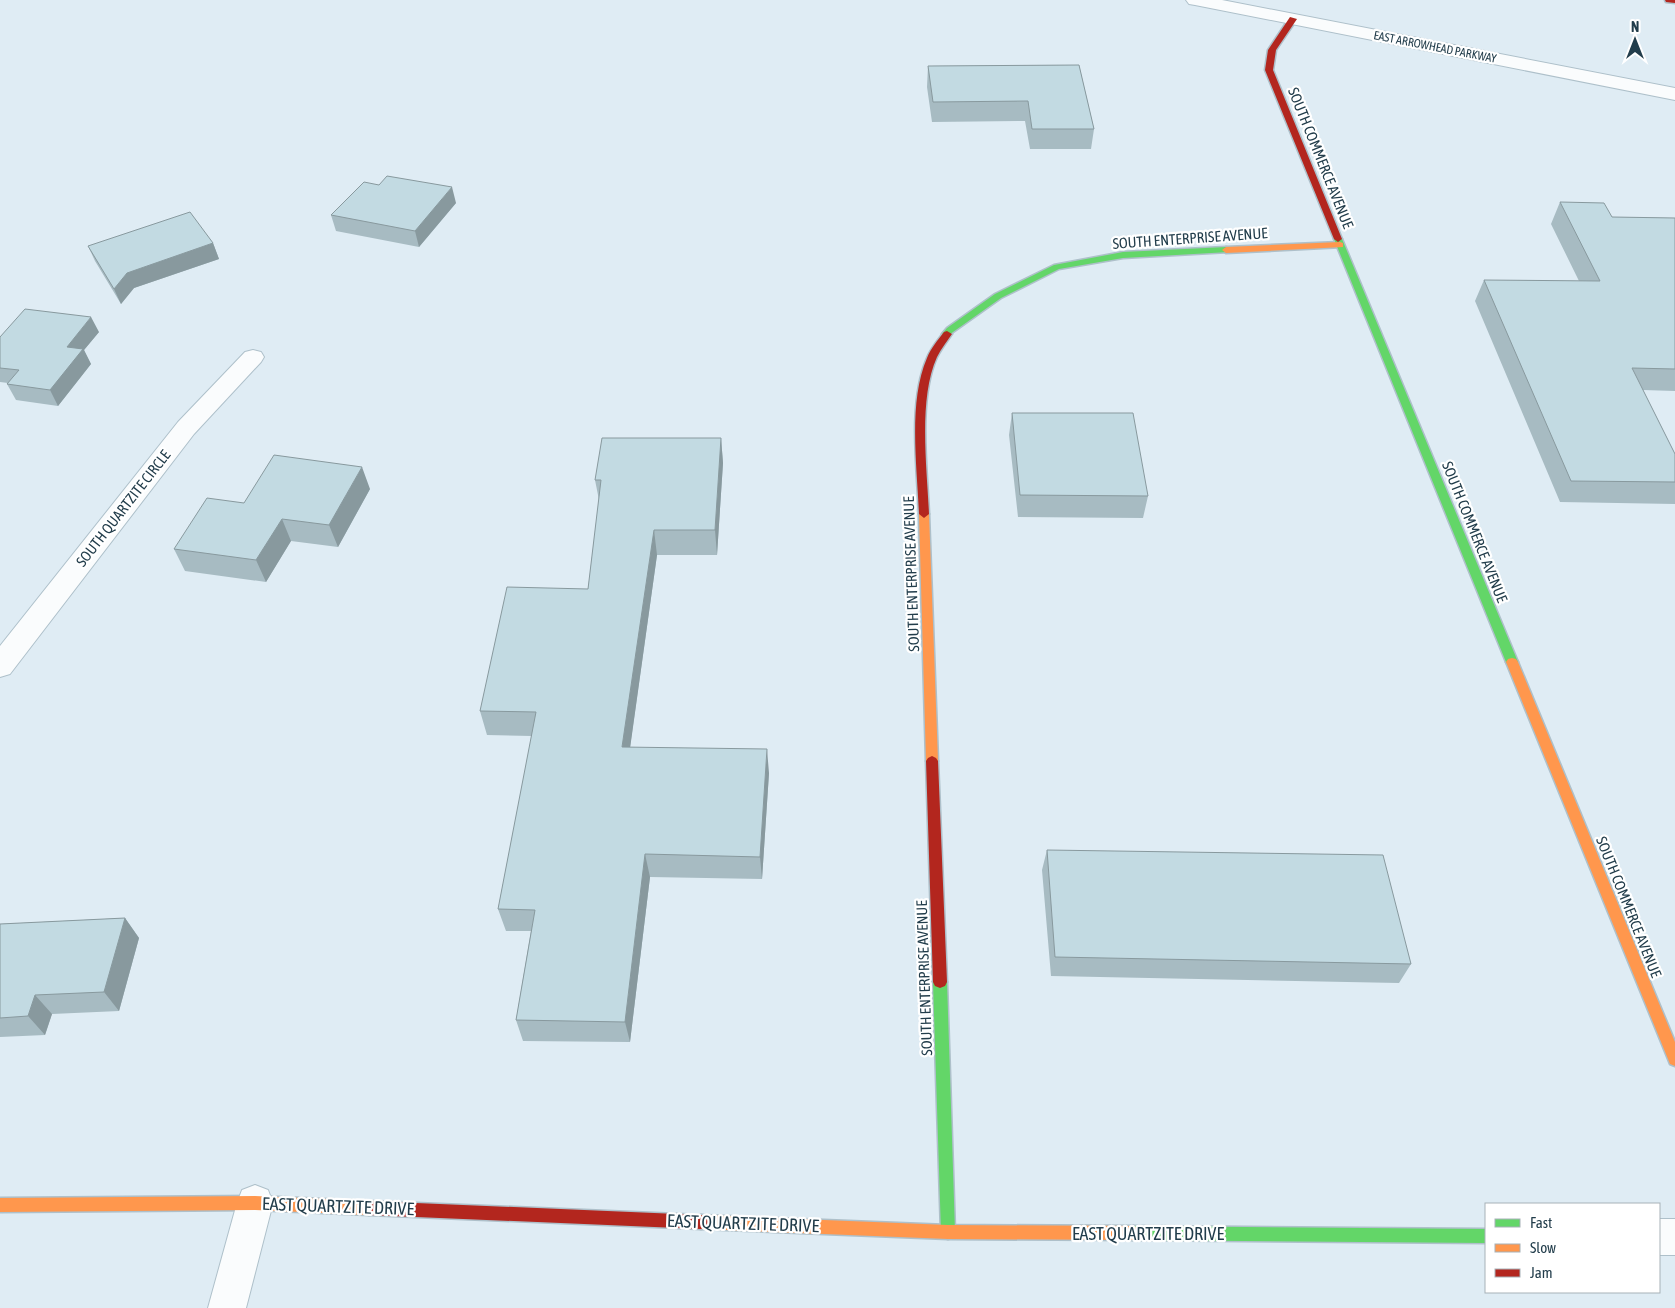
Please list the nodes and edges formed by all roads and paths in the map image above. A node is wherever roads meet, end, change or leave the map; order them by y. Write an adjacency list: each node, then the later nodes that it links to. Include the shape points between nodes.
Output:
1 (1195, 0): 4 (street, EAST ARROWHEAD PARKWAY)
2 (1669, 0): 3 (street)
3 (1675, 1)
4 (1293, 19): 5 (street, EAST ARROWHEAD PARKWAY); 6 (street, SOUTH COMMERCE AVENUE, via 1272,50 1269,70)
5 (1675, 94)
6 (1340, 245): 9 (street, SOUTH COMMERCE AVENUE); 12 (street, SOUTH ENTERPRISE AVENUE, via 1123,255 1057,267 998,296 950,330 932,357 924,381 922,404 923,481)
7 (253, 357): 8 (street, SOUTH QUARTZITE CIRCLE, via 186,428)
8 (0, 666)
9 (1675, 1059)
10 (255, 1203): 11 (street, EAST QUARTZITE DRIVE); 12 (street, EAST QUARTZITE DRIVE); 16 (street)
11 (0, 1205)
12 (948, 1232): 13 (street, EAST QUARTZITE DRIVE)
13 (1485, 1236)
14 (1660, 1237): 15 (street)
15 (1675, 1237)
16 (227, 1308)

